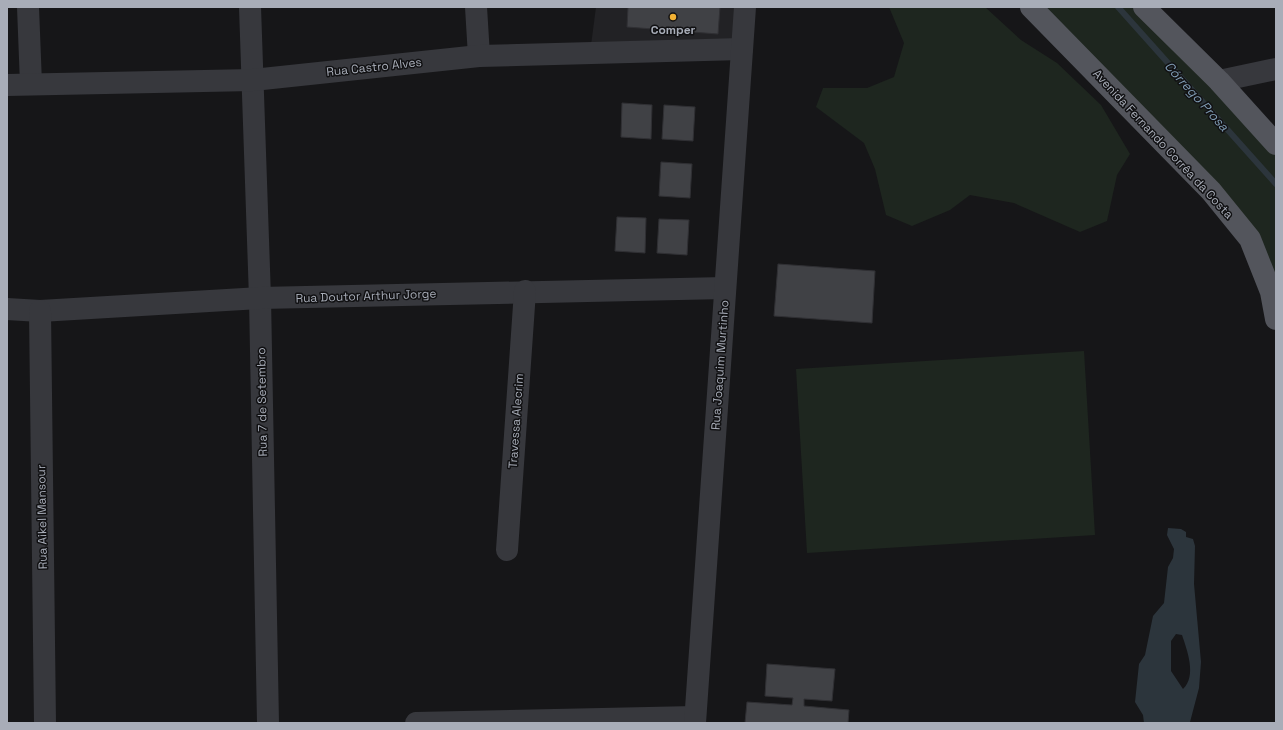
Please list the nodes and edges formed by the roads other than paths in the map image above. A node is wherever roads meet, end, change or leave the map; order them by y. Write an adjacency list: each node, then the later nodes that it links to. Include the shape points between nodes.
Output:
1 (28, 7): 12 (street)
2 (250, 7): 10 (street, Rua 7 de Setembro)
3 (476, 7): 8 (street)
4 (745, 7): 7 (street, Rua Joaquim Murtinho)
5 (1031, 7): 20 (main road, Avenida Fernando Corrêa da Costa, via 1211,191 1250,239 1271,292)
6 (1144, 7): 11 (main road)
7 (742, 49): 8 (street, Rua Castro Alves); 15 (street, Rua Joaquim Murtinho)
8 (480, 56): 10 (street, Rua Castro Alves)
9 (1276, 69): 11 (street)
10 (253, 80): 12 (street, Rua Castro Alves); 17 (street, Rua 7 de Setembro)
11 (1219, 81): 14 (main road)
12 (31, 84): 13 (street, Rua Castro Alves)
13 (7, 85)
14 (1276, 144)
15 (725, 288): 16 (street, Rua Doutor Arthur Jorge); 22 (street, Rua Joaquim Murtinho)
16 (525, 291): 17 (street, Rua Doutor Arthur Jorge); 21 (street, Travessa Alecrim)
17 (260, 298): 19 (street, Rua Doutor Arthur Jorge); 24 (street, Rua 7 de Setembro)
18 (7, 310): 19 (street, Rua Doutor Arthur Jorge)
19 (40, 311): 23 (street, Rua Aikel Mansour)
20 (1276, 319)
21 (507, 550)
22 (695, 720): 25 (street)
23 (44, 723)
24 (268, 723)
25 (416, 723)

